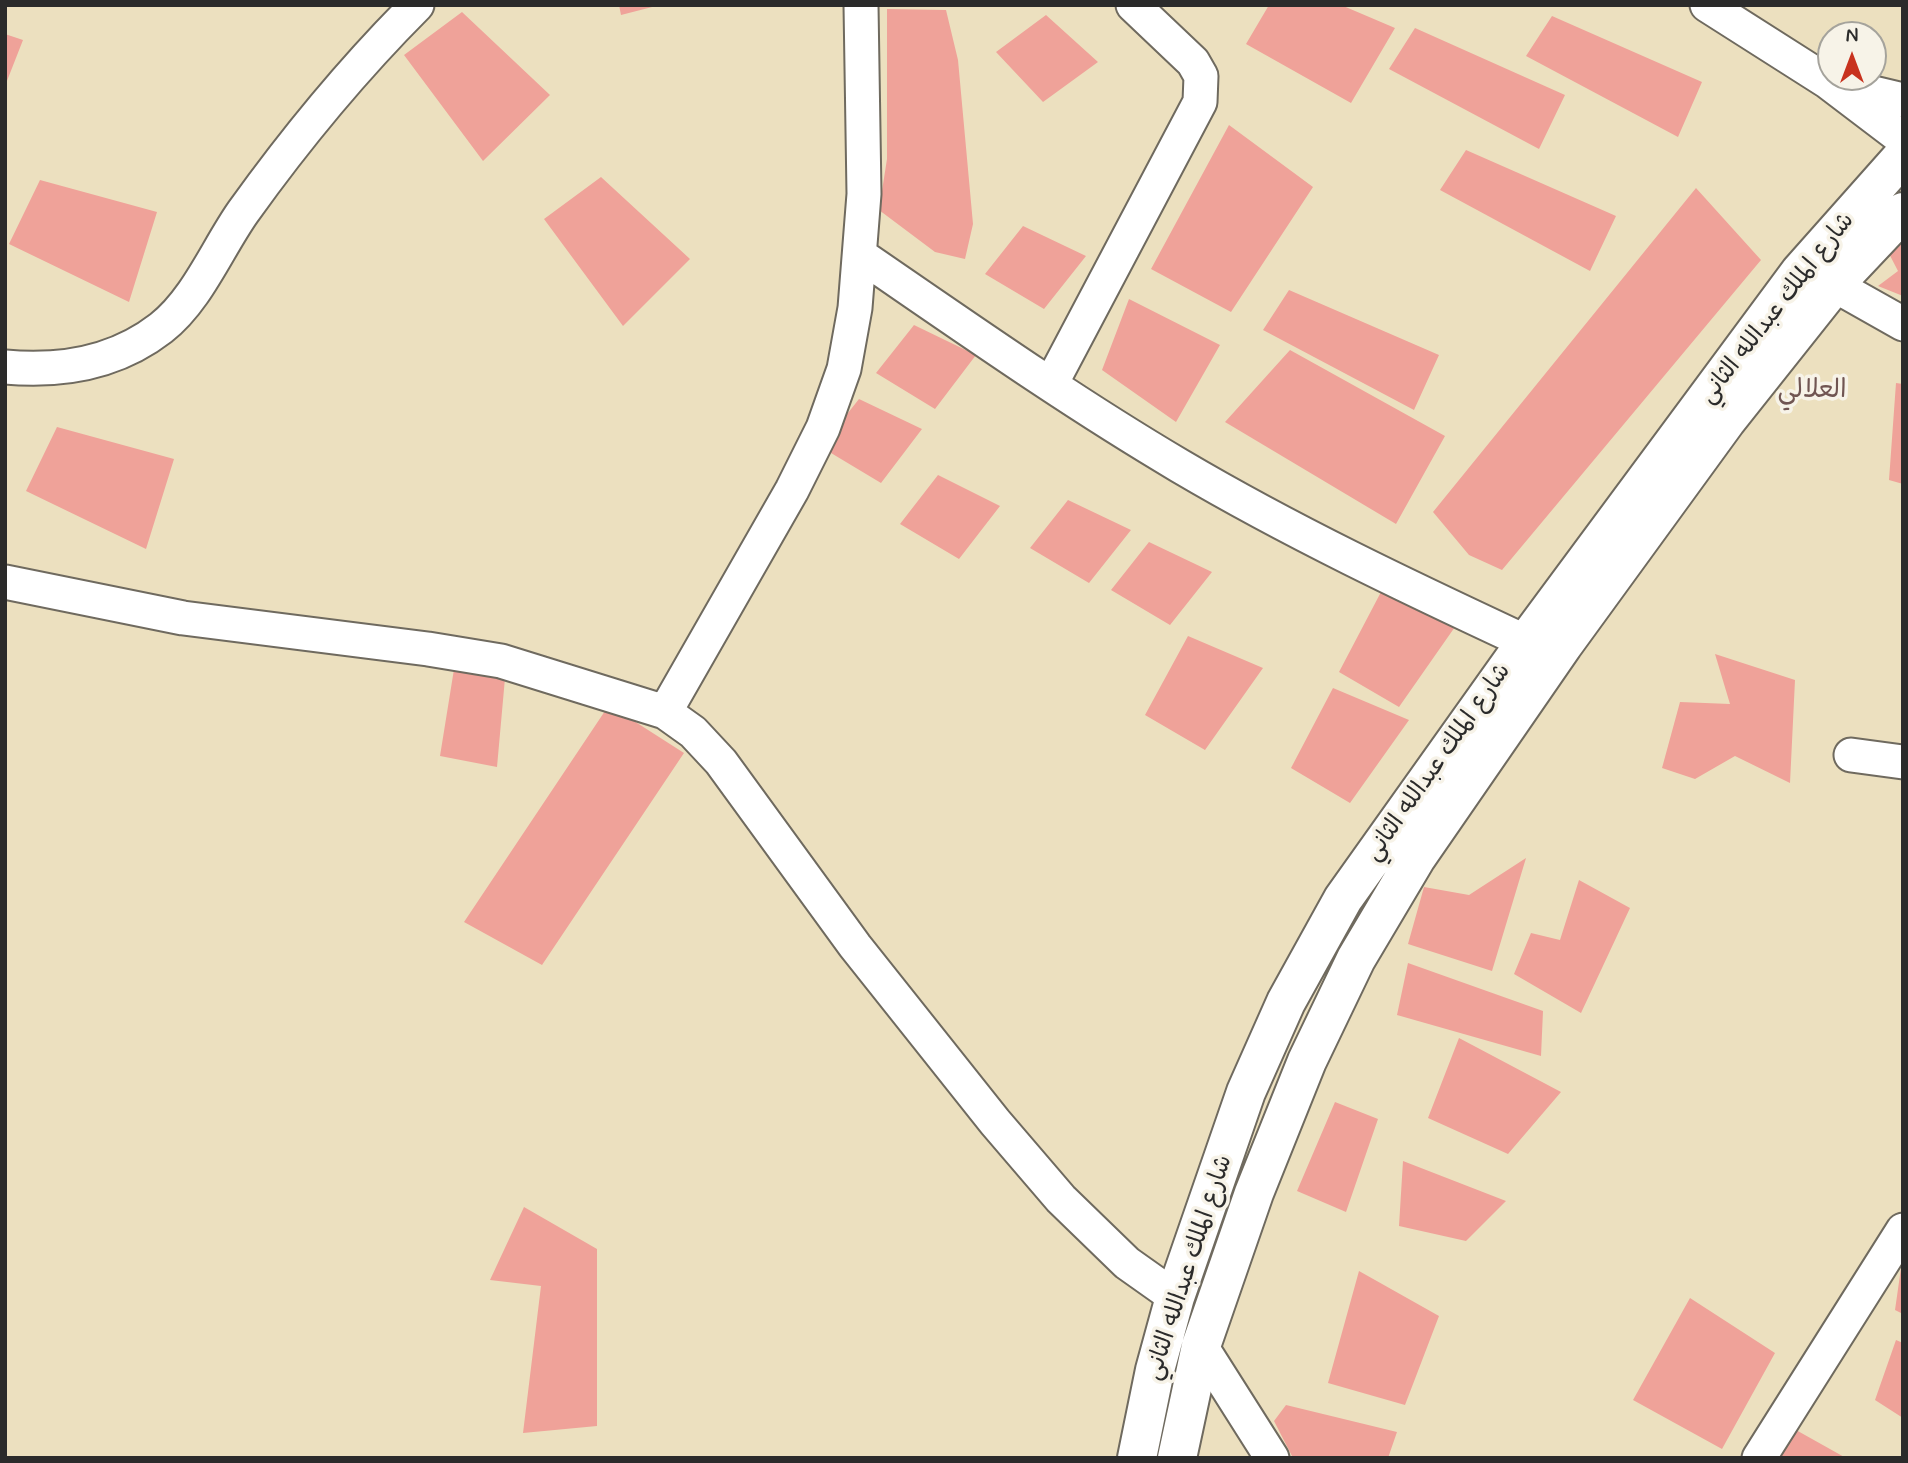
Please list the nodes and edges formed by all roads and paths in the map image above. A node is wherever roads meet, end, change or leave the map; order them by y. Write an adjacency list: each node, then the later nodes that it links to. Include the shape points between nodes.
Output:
1 (417, 5): 15 (street, via 317,114 162,328 122,352 89,363 34,370)
2 (861, 5): 12 (street, via 864,194)
3 (1133, 5): 16 (street, via 1193,62 1202,76 1200,102)
4 (1707, 5): 5 (street)
5 (1817, 75)
6 (1840, 91): 9 (street)
7 (1866, 91): 8 (street)
8 (1903, 100)
9 (1903, 139)
10 (1903, 156): 18 (main road, شارع الملك عبدالله الثاني, via 1800,272)
11 (1903, 212): 13 (main road, شارع الملك عبدالله الثاني)
12 (860, 255): 16 (street); 19 (street, via 844,369 823,428)
13 (1834, 285): 14 (street); 24 (main road, شارع الملك عبدالله الثاني, via 1726,421 1416,858 1356,959 1307,1061)
14 (1903, 324)
15 (5, 367)
16 (1051, 384): 18 (street, via 1179,465 1331,550)
17 (5, 582): 19 (street, via 183,618 467,654)
18 (1525, 642): 23 (main road, شارع الملك عبدالله الثاني, via 1343,899 1286,1002 1247,1092)
19 (665, 712): 23 (street, via 721,762 921,1033 1061,1199 1127,1263)
20 (1851, 755): 21 (street)
21 (1903, 762)
22 (1903, 1230): 28 (street)
23 (1175, 1297): 25 (main road, شارع الملك عبدالله الثاني)
24 (1200, 1346): 26 (main road, شارع الملك عبدالله الثاني); 27 (street)
25 (1137, 1458)
26 (1177, 1458)
27 (1272, 1458)
28 (1759, 1458)

